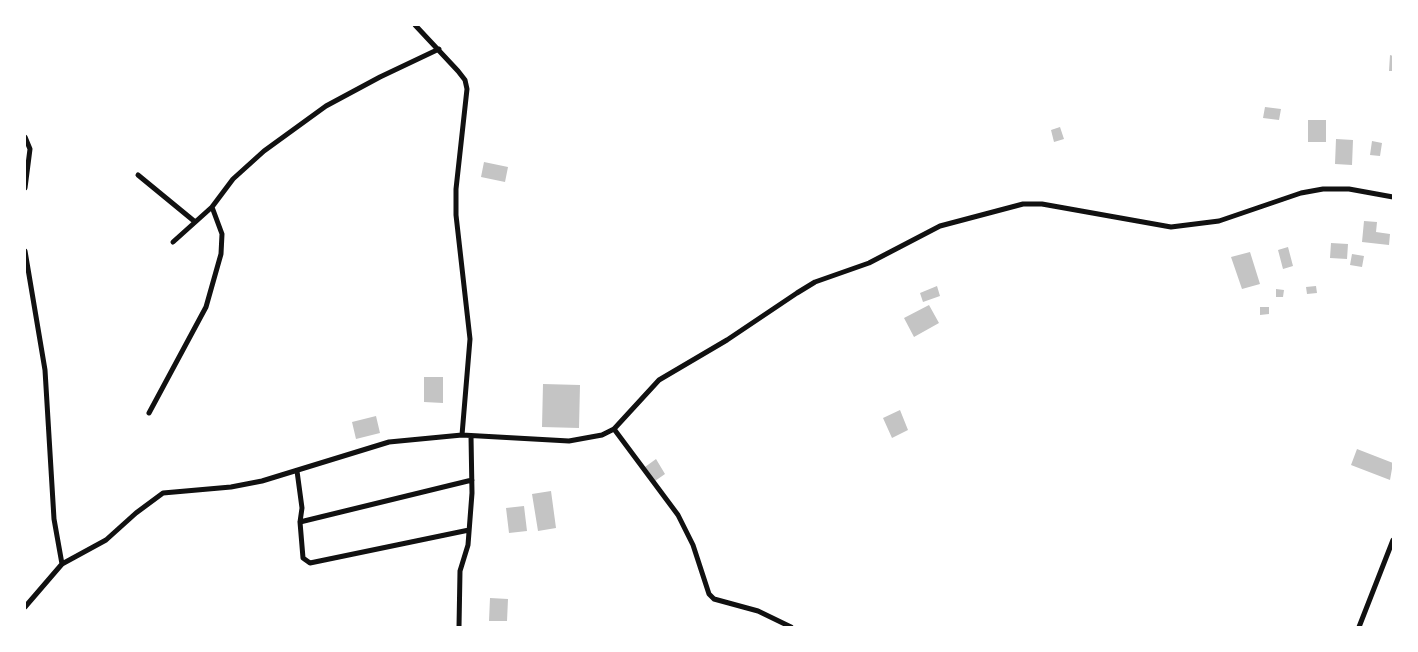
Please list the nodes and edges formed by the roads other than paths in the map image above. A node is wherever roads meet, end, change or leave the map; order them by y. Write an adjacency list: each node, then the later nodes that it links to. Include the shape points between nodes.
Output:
1 (415, 25): 2 (street)
2 (439, 49): 7 (street, via 326,106 258,156 233,179); 13 (street, via 465,80 467,88 456,198 470,339)
3 (25, 137): 5 (street, via 30,149)
4 (138, 175): 8 (street)
5 (25, 188)
6 (1393, 197): 12 (street, via 1350,189 1323,189 1301,193 1218,221 1171,227 1042,204 1023,204 940,226 869,263 815,282 797,293 727,340 658,380)
7 (212, 207): 8 (street); 11 (street, via 222,234 221,254 206,307)
8 (194, 221): 9 (street)
9 (173, 242)
10 (25, 251): 20 (street, via 45,370 54,519)
11 (149, 413)
12 (614, 429): 14 (street, via 592,438 569,441); 23 (street, via 678,516 693,545 709,594 714,599 758,611)
13 (462, 435): 14 (street); 15 (street, via 389,442)
14 (471, 436): 16 (street)
15 (297, 470): 17 (street, via 302,508); 20 (street, via 231,487 163,493 136,512 106,540)
16 (472, 480): 17 (street); 18 (street)
17 (300, 522): 18 (street, via 303,558 310,563)
18 (469, 530): 22 (street, via 460,571)
19 (1393, 540): 24 (street)
20 (62, 564): 21 (street)
21 (25, 607)
22 (459, 627)
23 (791, 627)
24 (1359, 627)

